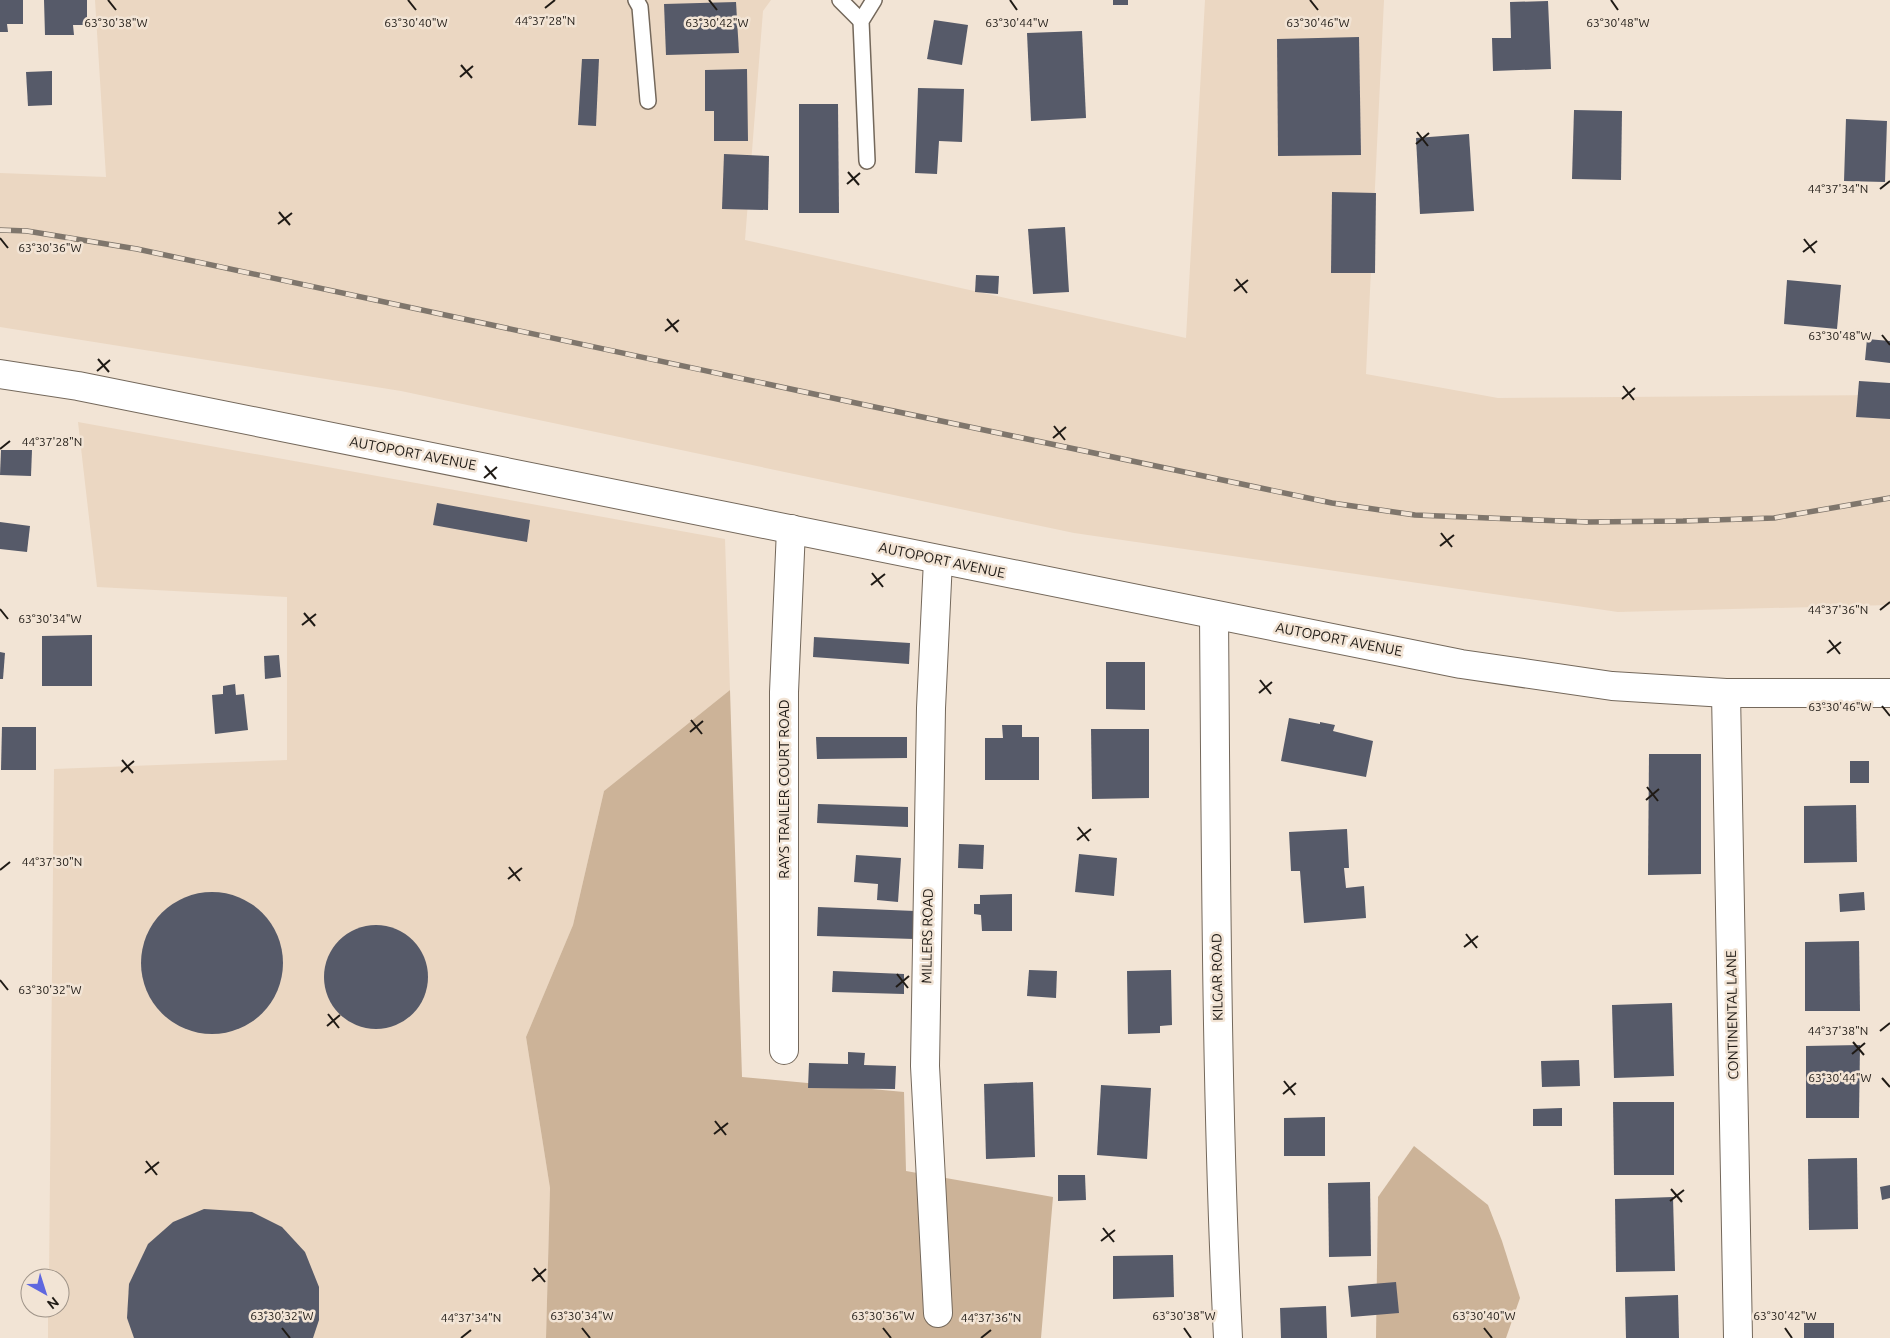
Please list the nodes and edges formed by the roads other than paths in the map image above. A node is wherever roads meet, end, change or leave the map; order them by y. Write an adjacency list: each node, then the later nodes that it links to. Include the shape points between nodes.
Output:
1 (636, 0): 5 (lane, via 640,7)
2 (840, 0): 4 (lane)
3 (874, 0): 4 (lane)
4 (861, 22): 6 (lane)
5 (648, 101)
6 (867, 161)
7 (0, 374): 8 (street, AUTOPORT AVENUE, via 78,386)
8 (791, 529): 9 (street, AUTOPORT AVENUE); 13 (street, RAYS TRAILER COURT ROAD, via 784,692)
9 (938, 560): 10 (street, AUTOPORT AVENUE); 14 (street, MILLERS ROAD, via 931,708 925,1066)
10 (1214, 615): 11 (street, AUTOPORT AVENUE, via 1461,664 1612,686); 15 (street, KILGAR ROAD, via 1220,1184)
11 (1726, 693): 12 (street, AUTOPORT AVENUE); 16 (street, CONTINENTAL LANE)
12 (1890, 694)
13 (784, 1050)
14 (938, 1313)
15 (1228, 1338)
16 (1738, 1338)

